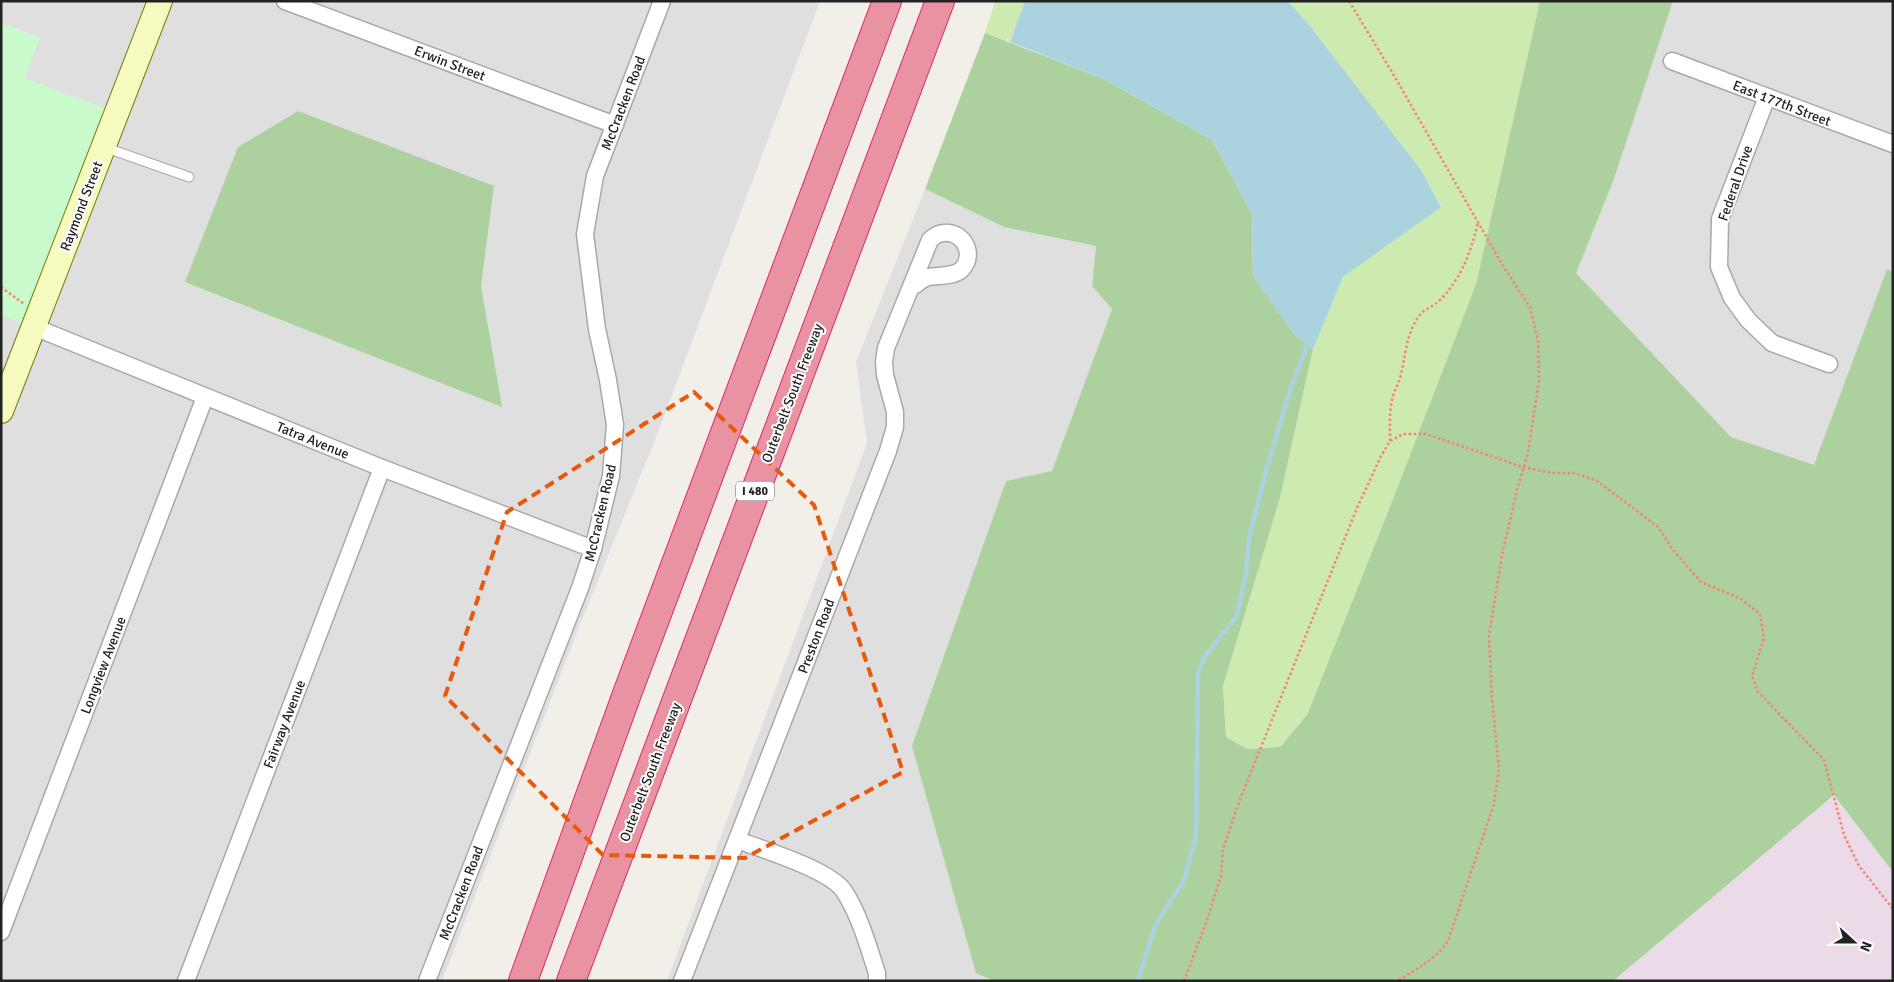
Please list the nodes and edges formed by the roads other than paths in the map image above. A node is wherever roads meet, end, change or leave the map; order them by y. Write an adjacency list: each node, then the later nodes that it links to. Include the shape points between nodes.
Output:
1 (160, 1): 10 (street, Raymond Street)
2 (285, 1): 8 (street, Erwin Street)
3 (662, 1): 8 (street, McCracken Road)
4 (887, 1): 19 (highway)
5 (940, 1): 26 (highway, Outerbelt South Freeway / I 480)
6 (1672, 61): 7 (street, East 177th Street)
7 (1767, 97): 9 (street, East 177th Street); 14 (street, Federal Drive, via 1720,219 1719,267 1732,298 1748,320 1772,343)
8 (614, 125): 18 (street, McCracken Road, via 595,176 585,234 597,329 615,426 611,476)
9 (1893, 144)
10 (104, 146): 11 (lane); 13 (street, Raymond Street)
11 (189, 177)
12 (912, 287): 20 (street, Preston Road, via 886,348 885,376 895,412 895,427 888,451)
13 (29, 316): 15 (street, Tatra Avenue); 16 (street, Raymond Street)
14 (1829, 364)
15 (205, 397): 17 (street, Tatra Avenue); 21 (street, Longview Avenue)
16 (1, 411)
17 (382, 468): 18 (street, Tatra Avenue); 22 (street, Fairway Avenue)
18 (593, 549): 23 (street, McCracken Road)
19 (628, 691): 24 (highway); 25 (highway)
20 (737, 840): 27 (street, Preston Road); 28 (street, via 817,870 843,889 858,920)
21 (1, 932)
22 (186, 981)
23 (427, 981)
24 (510, 981)
25 (523, 981)
26 (571, 981)
27 (682, 981)
28 (877, 981)

